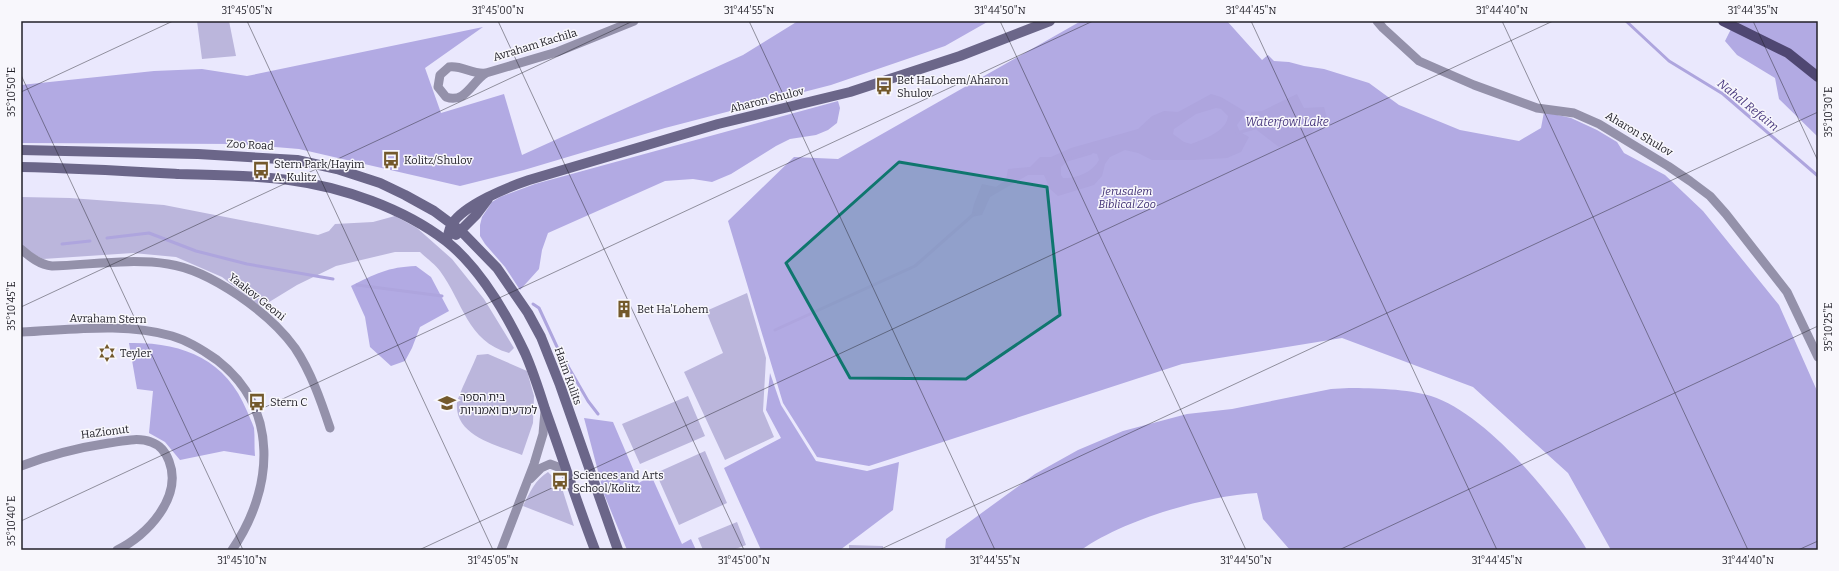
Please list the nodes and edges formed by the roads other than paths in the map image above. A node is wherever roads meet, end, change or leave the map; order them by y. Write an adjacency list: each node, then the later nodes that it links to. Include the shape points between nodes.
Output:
1 (634, 21): 5 (street, Avraham Kachila, via 557,52)
2 (1050, 21): 10 (main road, Aharon Shulov, via 960,56 850,92 718,124 582,163 514,186 488,199)
3 (1378, 21): 17 (street, Aharon Shulov, via 1419,61 1537,108 1574,113 1599,124 1668,166 1710,196 1787,292)
4 (1723, 21): 6 (main road, via 1788,53)
5 (486, 73): 5 (street, via 450,67 440,75 438,87 446,97 458,98)
6 (1818, 77)
7 (21, 150): 9 (main road, Zoo Road, via 297,160 337,169 380,183)
8 (21, 167): 13 (main road, via 229,176 309,183 329,187 414,219)
9 (434, 211): 10 (main road, via 446,214); 11 (main road, Zoo Road)
10 (473, 211): 11 (main road, Aharon Shulov); 12 (main road, Aharon Shulov); 15 (main road, via 472,233)
11 (451, 224): 12 (main road, Zoo Road); 13 (main road)
12 (461, 232): 13 (main road, Aharon Shulov); 15 (main road, Haim Kulits)
13 (447, 242): 18 (main road, via 466,260 500,307 524,352)
14 (21, 249): 19 (street, Yaakov Geoni, via 45,266 131,261 168,264 202,274 230,289 281,331 295,348 320,397)
15 (480, 249): 27 (main road, Haim Kulits, via 514,290 541,337)
16 (21, 332): 24 (street, Avraham Stern, via 107,329 152,331 191,343 213,357 237,378 249,394 258,416 262,431 264,473 255,506)
17 (1818, 358)
18 (544, 407): 21 (main road); 22 (street, via 543,434)
19 (330, 428)
20 (21, 466): 23 (street, HaZionut, via 64,450 126,440 144,440 159,446 172,468 173,484 160,513 148,530)
21 (570, 480): 22 (street, via 563,470 550,464 541,468); 26 (main road)
22 (527, 484): 25 (street)
23 (117, 550)
24 (232, 550)
25 (501, 550)
26 (595, 550)
27 (618, 550)

